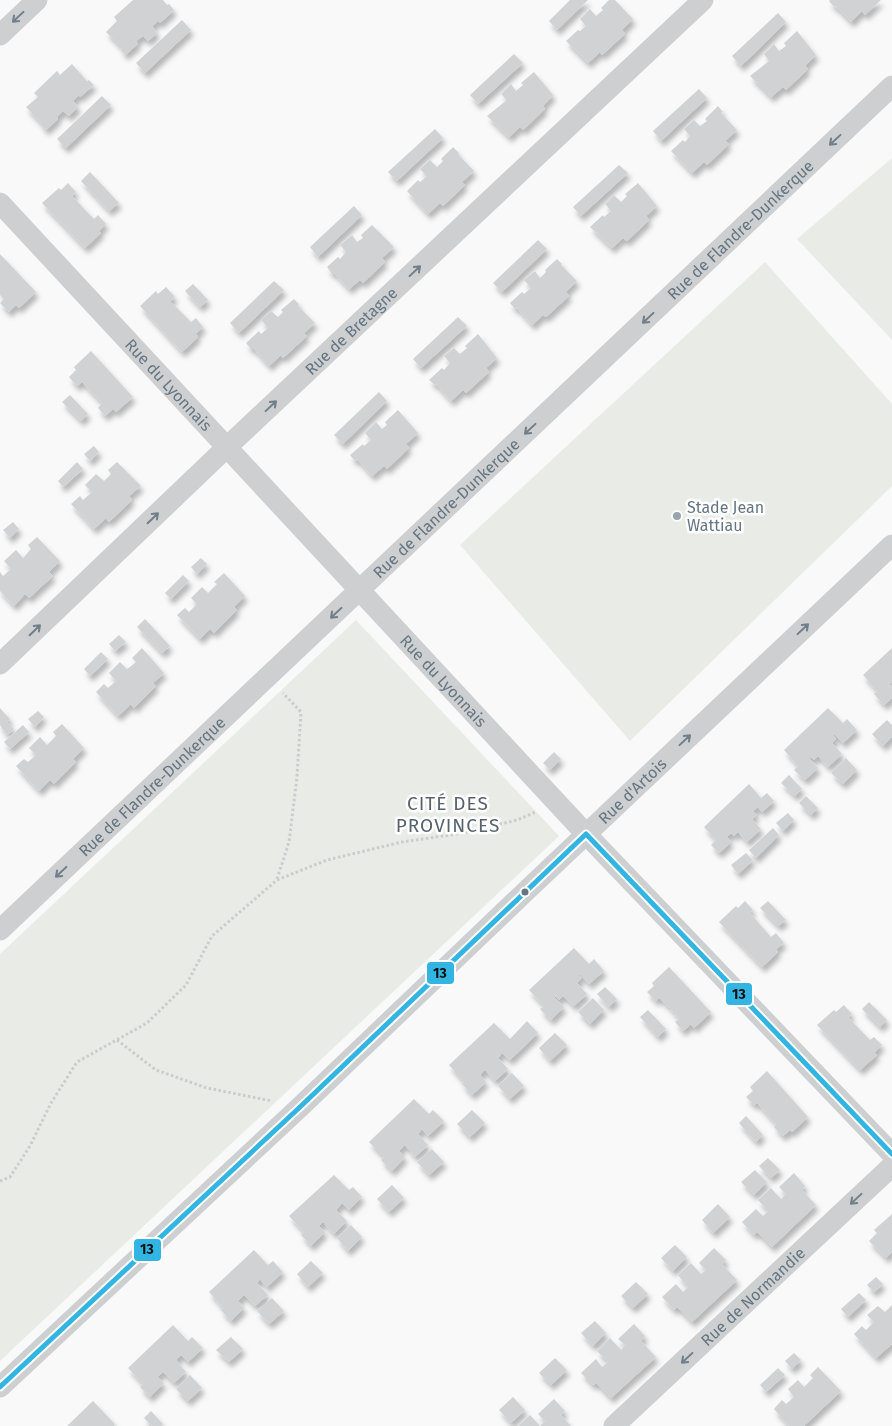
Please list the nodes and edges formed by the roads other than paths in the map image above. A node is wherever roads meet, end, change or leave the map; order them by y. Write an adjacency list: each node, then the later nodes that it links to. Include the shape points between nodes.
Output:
1 (37, 0): 3 (street, one-way to 3)
2 (703, 0): 6 (street, Rue de Bretagne, one-way to 2)
3 (0, 35)
4 (892, 86): 8 (street, Rue de Flandre-Dunkerque, one-way to 8)
5 (0, 203): 6 (street, Rue du Lyonnais)
6 (227, 448): 8 (street, Rue du Lyonnais); 9 (street, Rue de Bretagne, one-way to 6)
7 (892, 545): 10 (street, Rue d'Artois, one-way to 7)
8 (360, 590): 10 (street, Rue du Lyonnais); 11 (street, Rue de Flandre-Dunkerque, one-way to 11)
9 (0, 664)
10 (586, 834): 12 (street, Rue du Lyonnais); 14 (street, Rue d'Artois)
11 (0, 930)
12 (892, 1154)
13 (892, 1166): 15 (street, Rue de Normandie, one-way to 15)
14 (0, 1387)
15 (614, 1426)

